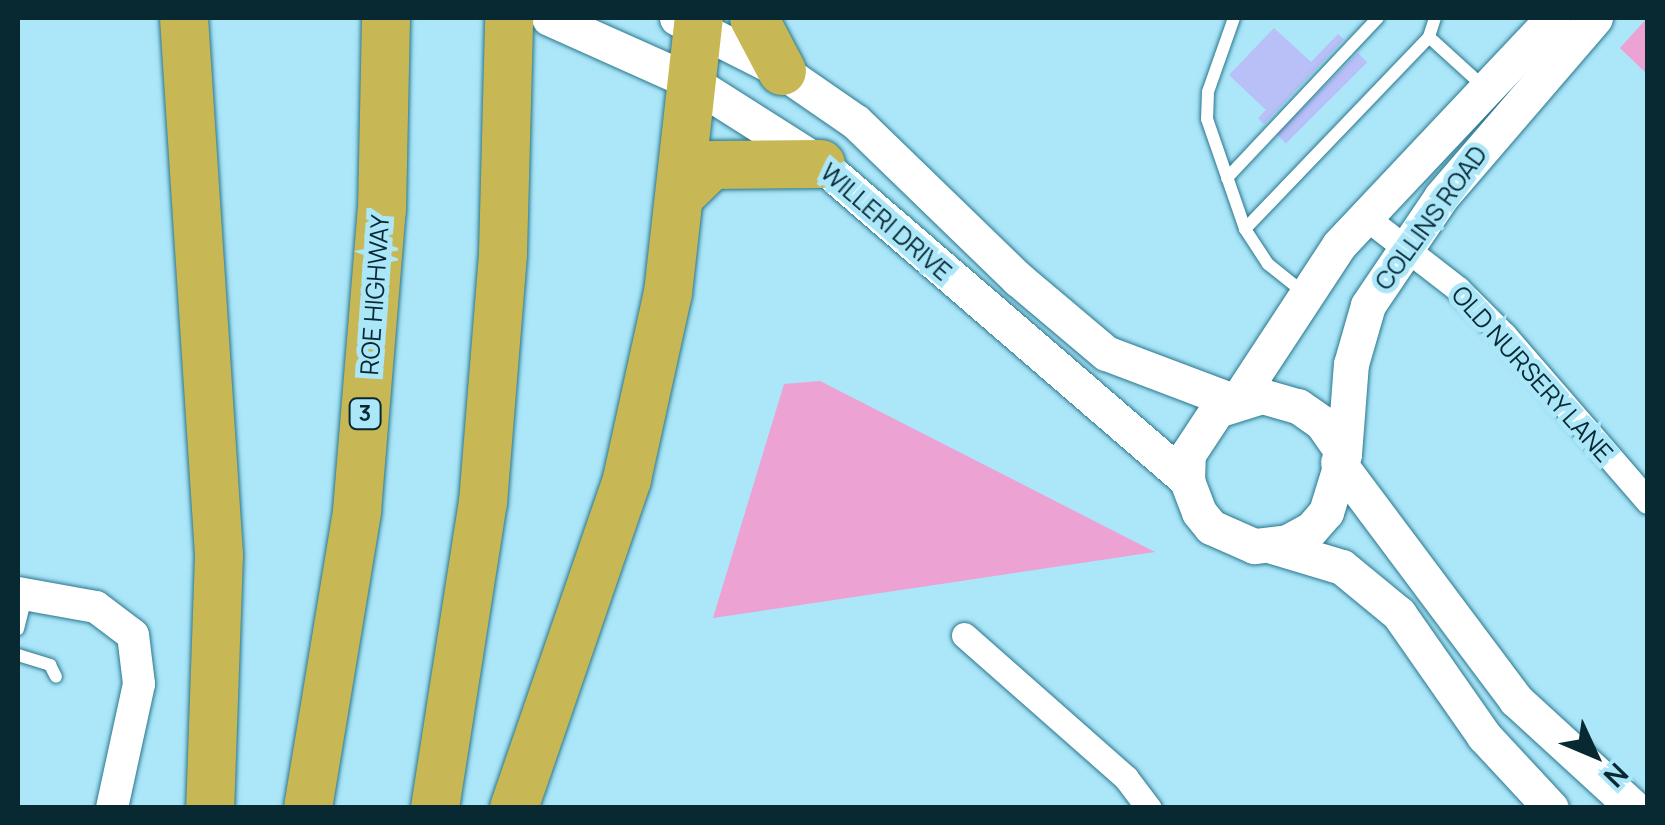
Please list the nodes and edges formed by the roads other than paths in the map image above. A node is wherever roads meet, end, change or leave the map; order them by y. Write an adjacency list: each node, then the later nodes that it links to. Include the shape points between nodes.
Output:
1 (184, 18): 18 (highway)
2 (205, 18): 18 (highway)
3 (386, 18): 38 (highway, ROE HIGHWAY / 3, via 382,210 357,511)
4 (509, 18): 39 (highway, via 503,254 483,503)
5 (754, 18): 14 (highway)
6 (1234, 18): 20 (lane, via 1208,92 1208,120)
7 (1378, 18): 20 (lane)
8 (1435, 18): 13 (lane)
9 (1553, 18): 16 (main road, COLLINS ROAD)
10 (1591, 19): 17 (main road, COLLINS ROAD)
11 (691, 21): 14 (main road, WILLERI DRIVE); 15 (highway)
12 (564, 24): 15 (main road, WILLERI DRIVE)
13 (1429, 37): 16 (lane); 23 (lane)
14 (782, 71): 26 (main road, WILLERI DRIVE, via 856,122 1018,279 1106,353)
15 (692, 82): 19 (main road, WILLERI DRIVE); 21 (highway)
16 (1485, 88): 17 (lane); 22 (main road, COLLINS ROAD)
17 (1511, 113): 24 (main road, COLLINS ROAD)
18 (191, 146): 37 (highway, via 219,555)
19 (821, 164): 21 (highway, via 712,165); 28 (main road, WILLERI DRIVE)
20 (1227, 178): 23 (lane)
21 (681, 195): 40 (highway, via 668,292 627,478)
22 (1364, 216): 24 (street, OLD NURSERY LANE); 25 (main road, COLLINS ROAD)
23 (1245, 228): 25 (lane, via 1268,264)
24 (1402, 248): 27 (main road, COLLINS ROAD, via 1368,304 1351,364); 29 (street, OLD NURSERY LANE, via 1504,335)
25 (1303, 292): 26 (main road, COLLINS ROAD)
26 (1235, 400): 27 (main road, WILLERI DRIVE, via 1262,396 1298,406 1322,422); 28 (main road, via 1199,429)
27 (1341, 458): 30 (main road, via 1326,512 1311,529); 43 (main road, WILLERI DRIVE, via 1516,700)
28 (1187, 480): 30 (main road, WILLERI DRIVE, via 1212,527 1234,541)
29 (1648, 501)
30 (1272, 546): 42 (main road, WILLERI DRIVE, via 1342,566 1399,614 1484,736)
31 (22, 594): 32 (lane); 36 (street, via 96,607 133,635 139,684)
32 (18, 630)
33 (964, 635): 41 (street, via 1126,778)
34 (18, 655): 35 (lane, via 50,665)
35 (56, 678)
36 (112, 808)
37 (210, 808)
38 (308, 808)
39 (435, 808)
40 (514, 808)
41 (1149, 808)
42 (1550, 808)
43 (1634, 808)

